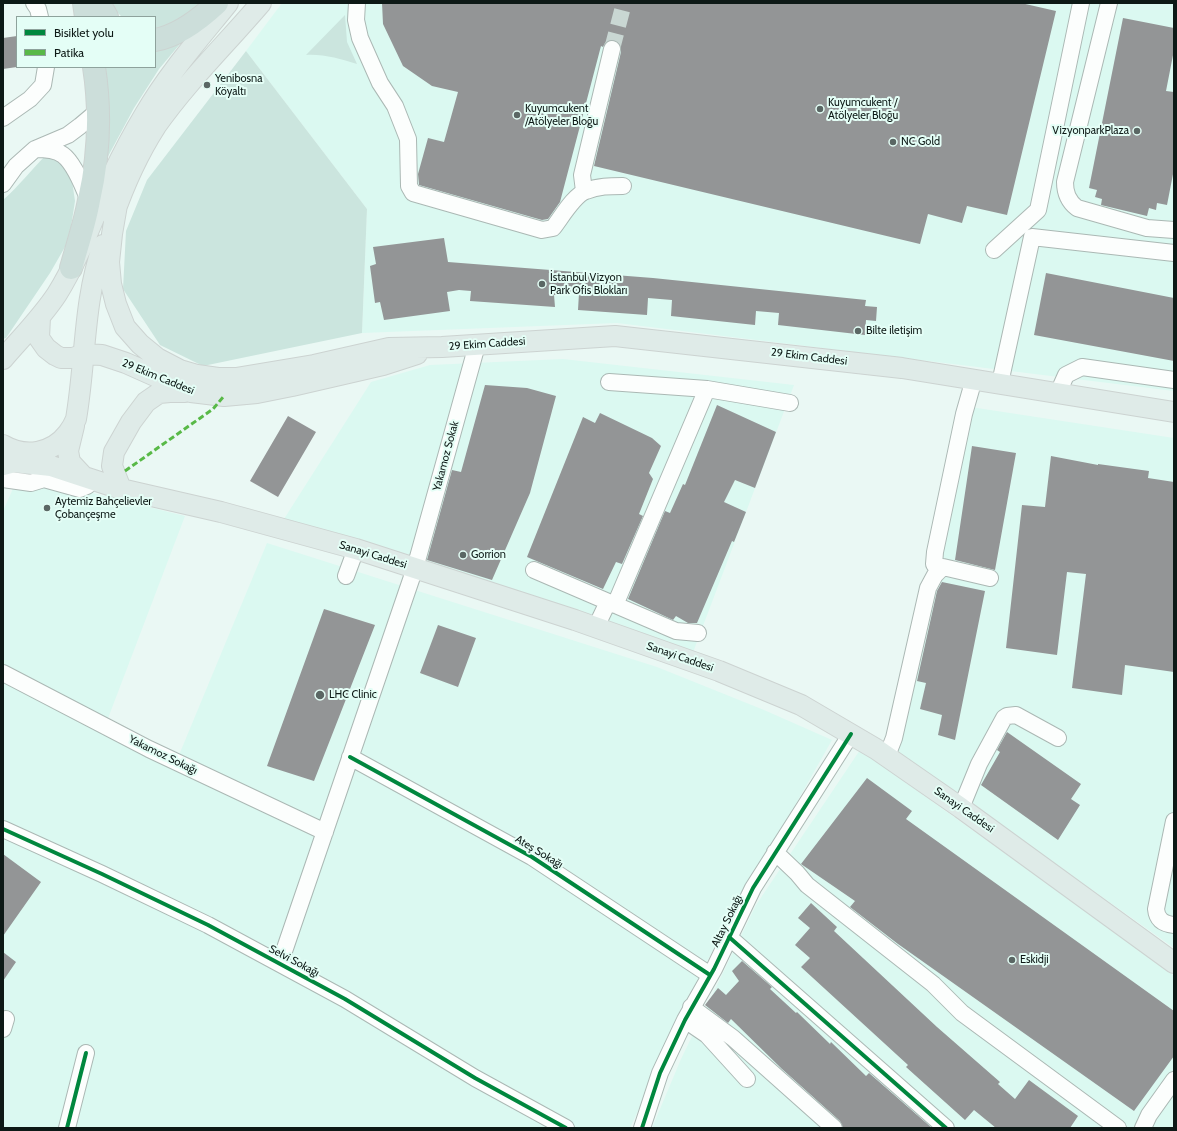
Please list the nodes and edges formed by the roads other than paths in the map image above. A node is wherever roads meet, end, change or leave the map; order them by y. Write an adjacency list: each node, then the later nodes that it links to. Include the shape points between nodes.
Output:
1 (34, 3): 9 (street)
2 (217, 3): 11 (highway, via 179,31)
3 (228, 3): 26 (main road, via 187,53 146,113 112,176)
4 (261, 3): 22 (main road, via 186,86 156,127 135,162)
5 (357, 3): 20 (street, via 356,20 360,38 380,83 395,106 408,139 409,186 413,193 542,230 553,228)
6 (1081, 3): 24 (street, via 1038,210)
7 (1109, 3): 23 (street, via 1066,182 1066,194 1077,208 1147,228)
8 (87, 7): 10 (highway)
9 (40, 16)
10 (104, 16)
11 (156, 40)
12 (612, 49): 20 (street, via 582,175)
13 (46, 68): 16 (street, via 43,85 30,99)
14 (94, 68): 15 (highway)
15 (99, 110): 17 (street, via 68,135); 21 (highway, via 98,141)
16 (3, 118)
17 (35, 149): 18 (street, via 16,166); 21 (street, via 62,154 69,161)
18 (3, 184)
19 (623, 186): 20 (street, via 604,186)
20 (584, 191)
21 (89, 201): 26 (highway)
22 (117, 205): 29 (main road, 29 Ekim Caddesi, via 109,262 116,304 125,327 140,344 157,358 180,370 218,378 236,378 314,365 389,348); 30 (main road, via 100,254 88,309)
23 (1174, 230)
24 (994, 250)
25 (1174, 253): 35 (street, via 1032,237)
26 (71, 268): 27 (main road, via 57,294)
27 (40, 317): 30 (main road, 29 Ekim Caddesi, via 39,338 46,348 61,358 73,358); 31 (main road)
28 (477, 345): 29 (main road, 29 Ekim Caddesi); 32 (main road, 29 Ekim Caddesi, via 615,336 886,366); 48 (street, Yakamoz Sokak)
29 (442, 347): 37 (main road, 29 Ekim Caddesi, via 383,364 258,393 224,396)
30 (84, 354): 37 (main road, 29 Ekim Caddesi, via 102,355 126,363); 41 (main road)
31 (3, 359)
32 (974, 380): 35 (main road, 29 Ekim Caddesi); 50 (street, via 964,414 935,552 934,564)
33 (1174, 380): 38 (street, via 1082,367 1066,375)
34 (609, 382): 36 (street)
35 (1000, 383): 38 (main road, 29 Ekim Caddesi)
36 (707, 389): 39 (street); 53 (street)
37 (192, 392): 46 (main road, via 159,393 146,402 131,422 114,452 112,466)
38 (1058, 393): 40 (main road, 29 Ekim Caddesi)
39 (790, 403)
40 (1174, 412)
41 (76, 419): 42 (main road, via 68,433 57,444 35,453 9,449); 44 (main road, via 68,451 70,462)
42 (3, 445)
43 (3, 465): 44 (main road, Sanayi Caddesi, via 14,462 51,466)
44 (88, 478): 45 (street, via 87,486 80,489 44,479 31,483); 46 (main road, Sanayi Caddesi)
45 (3, 479)
46 (122, 488): 47 (main road, Sanayi Caddesi)
47 (356, 549): 48 (main road, Sanayi Caddesi); 51 (street)
48 (415, 568): 54 (main road, Sanayi Caddesi); 60 (street)
49 (534, 570): 53 (street)
50 (939, 571): 52 (street, via 943,567); 59 (street, via 928,588 894,738)
51 (346, 576)
52 (990, 578)
53 (611, 603): 54 (street); 55 (street, via 676,631)
54 (596, 627): 57 (main road, Sanayi Caddesi, via 719,671 801,705)
55 (698, 633)
56 (3, 674): 64 (street, Yakamoz Sokağı, via 149,749)
57 (851, 734): 59 (main road, Sanayi Caddesi); 65 (street, Altay Sokağı)
58 (1058, 738): 61 (street, via 1016,715 1004,718 979,764)
59 (887, 756): 61 (main road, Sanayi Caddesi)
60 (350, 757): 64 (street); 70 (street, Ateş Sokağı, via 532,857)
61 (961, 808): 68 (main road, Sanayi Caddesi)
62 (1174, 821): 66 (street, via 1156,910 1161,921)
63 (3, 829): 69 (street, Selvi Sokağı, via 208,925)
64 (325, 832): 69 (street)
65 (776, 852): 67 (street, Altay Sokağı, via 753,888); 80 (street, via 807,885 933,984 962,1013)
66 (1174, 925)
67 (729, 937): 70 (street, Altay Sokağı); 79 (street)
68 (1174, 963)
69 (280, 964): 76 (street, Selvi Sokağı)
70 (710, 974): 71 (street, Altay Sokağı)
71 (688, 1013): 73 (street); 77 (street, Altay Sokağı, via 660,1073); 78 (street, via 733,1038)
72 (86, 1053): 75 (street)
73 (747, 1079)
74 (1174, 1080): 81 (street, via 1149,1115)
75 (67, 1128)
76 (566, 1128)
77 (642, 1128)
78 (834, 1128)
79 (946, 1128)
80 (1118, 1128)
81 (1143, 1128)

